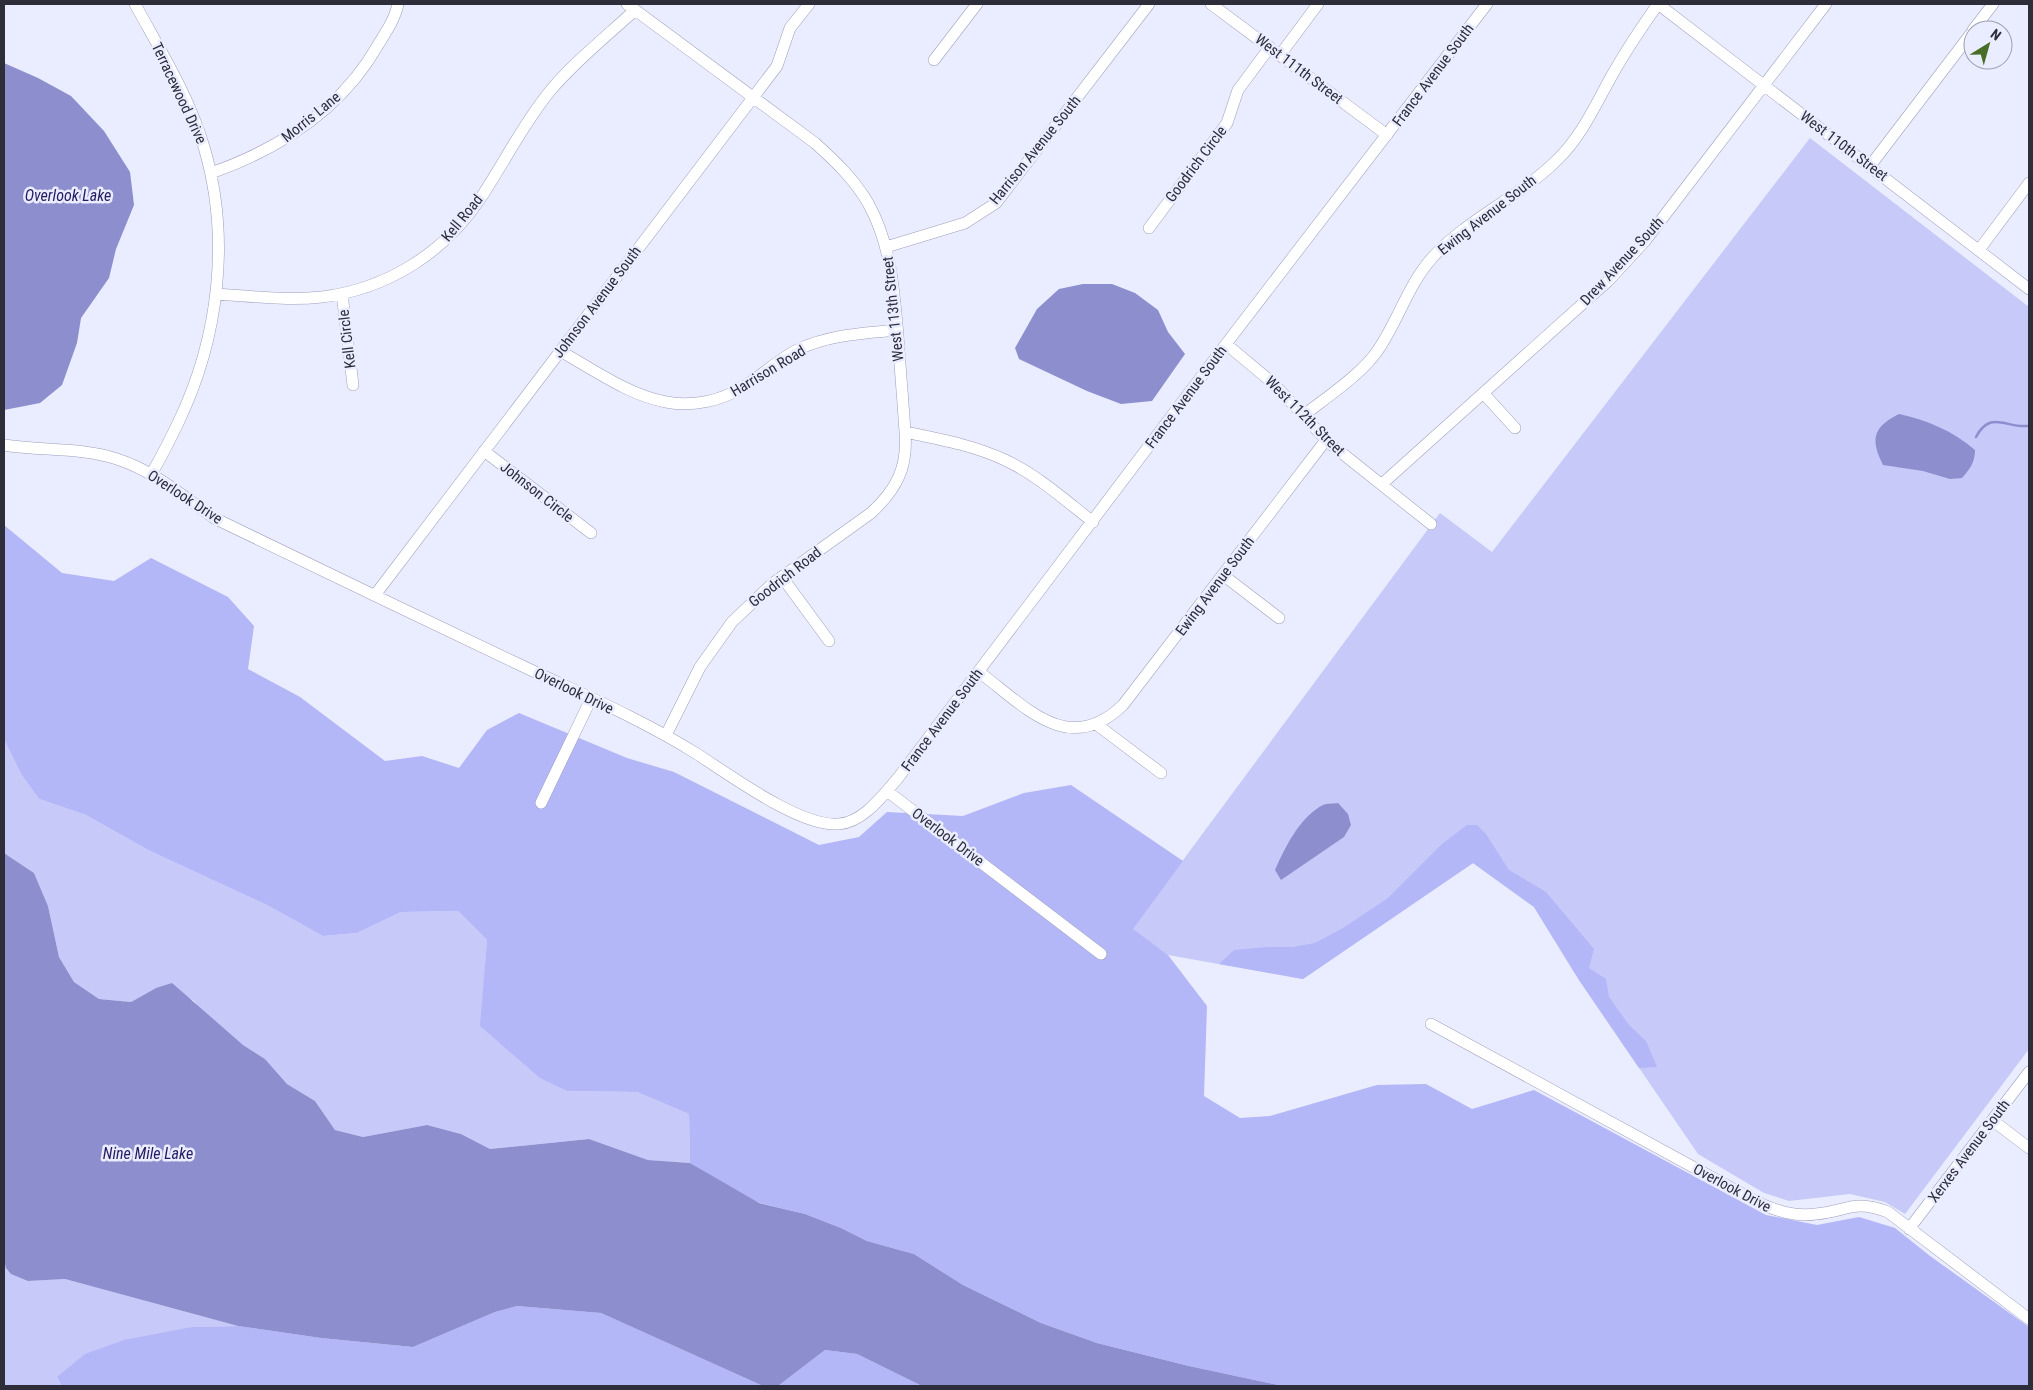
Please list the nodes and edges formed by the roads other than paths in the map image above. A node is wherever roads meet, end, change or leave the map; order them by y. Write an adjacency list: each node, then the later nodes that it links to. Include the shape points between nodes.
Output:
1 (135, 4): 22 (street, Terracewood Drive, via 192,114)
2 (398, 4): 22 (street, Morris Lane, via 373,55 329,106 273,146 243,162)
3 (809, 4): 19 (street, Johnson Avenue South, via 790,28 777,66)
4 (977, 4): 17 (street)
5 (1149, 4): 25 (street, Harrison Avenue South, via 996,203 965,223)
6 (1211, 4): 15 (street, West 111th Street)
7 (1318, 4): 16 (street)
8 (1487, 4): 20 (street, France Avenue South)
9 (1658, 4): 18 (street, West 110th Street); 35 (street, Ewing Avenue South, via 1635,35 1570,147 1540,175 1439,250 1415,282 1378,351)
10 (1826, 4): 18 (street, Drew Avenue South)
11 (1993, 4): 13 (street)
12 (631, 7): 19 (street, West 113th Street); 29 (street, Kell Road, via 551,90 479,200 444,242 400,274)
13 (1981, 20)
14 (1963, 43): 21 (street)
15 (1270, 47): 16 (street, West 111th Street); 24 (street, Goodrich Circle, via 1238,90 1228,123)
16 (1280, 55): 20 (street, West 111th Street)
17 (934, 60)
18 (1764, 85): 21 (street, West 110th Street); 34 (street, Drew Avenue South, via 1645,241 1608,281)
19 (753, 97): 25 (street, West 113th Street, via 815,143 847,174 868,203); 32 (street, Johnson Avenue South)
20 (1387, 135): 31 (street, France Avenue South)
21 (1870, 166): 26 (street, West 110th Street)
22 (211, 173): 28 (street, Terracewood Drive, via 219,243)
23 (2029, 183): 26 (street)
24 (1148, 228)
25 (886, 247): 30 (street, West 113th Street, via 893,279)
26 (1979, 250): 27 (street, West 110th Street)
27 (2029, 288)
28 (216, 294): 29 (street, Kell Road, via 293,298); 41 (street, Terracewood Drive, via 205,352 193,388)
29 (342, 294): 33 (street, Kell Circle)
30 (897, 330): 32 (street, Harrison Road, via 840,336 818,342 784,358 743,388 726,396 687,404 648,398); 37 (street, West 113th Street)
31 (1226, 344): 35 (street, West 112th Street, via 1274,384); 43 (street, France Avenue South)
32 (560, 351): 40 (street, Johnson Avenue South)
33 (353, 385)
34 (1484, 394): 36 (street); 42 (street, Drew Avenue South)
35 (1304, 415): 38 (street, West 112th Street)
36 (1515, 428)
37 (905, 432): 43 (street, via 951,441 1005,460 1038,480); 47 (street, Goodrich Road, via 903,469 885,501)
38 (1326, 440): 42 (street, West 112th Street); 46 (street, Ewing Avenue South)
39 (4, 445): 41 (street, Overlook Drive, via 116,458)
40 (484, 451): 45 (street, Johnson Circle); 48 (street, Johnson Avenue South)
41 (152, 473): 48 (street, Overlook Drive, via 214,518)
42 (1382, 484): 44 (street, West 112th Street)
43 (1093, 522): 51 (street, France Avenue South)
44 (1431, 524)
45 (591, 533)
46 (1223, 575): 49 (street); 53 (street, Ewing Avenue South, via 1123,704 1112,716)
47 (782, 577): 50 (street); 54 (street, Goodrich Road, via 751,602 715,644)
48 (375, 595): 52 (street, Overlook Drive)
49 (1279, 618)
50 (829, 641)
51 (979, 672): 53 (street, via 1050,724 1074,727); 56 (street, France Avenue South)
52 (591, 699): 54 (street, Overlook Drive); 57 (street)
53 (1096, 724): 55 (street)
54 (666, 735): 56 (street, Overlook Drive, via 771,802 818,821 838,824 854,820)
55 (1161, 773)
56 (887, 791): 58 (street, Overlook Drive)
57 (541, 803)
58 (1101, 954)
59 (1431, 1024): 63 (street, Overlook Drive, via 1777,1211 1815,1214 1861,1205 1888,1212)
60 (2029, 1072): 61 (street, Xerxes Avenue South)
61 (1992, 1120): 62 (street); 63 (street, Xerxes Avenue South)
62 (2029, 1148)
63 (1909, 1229): 64 (street, Overlook Drive)
64 (2029, 1320)

